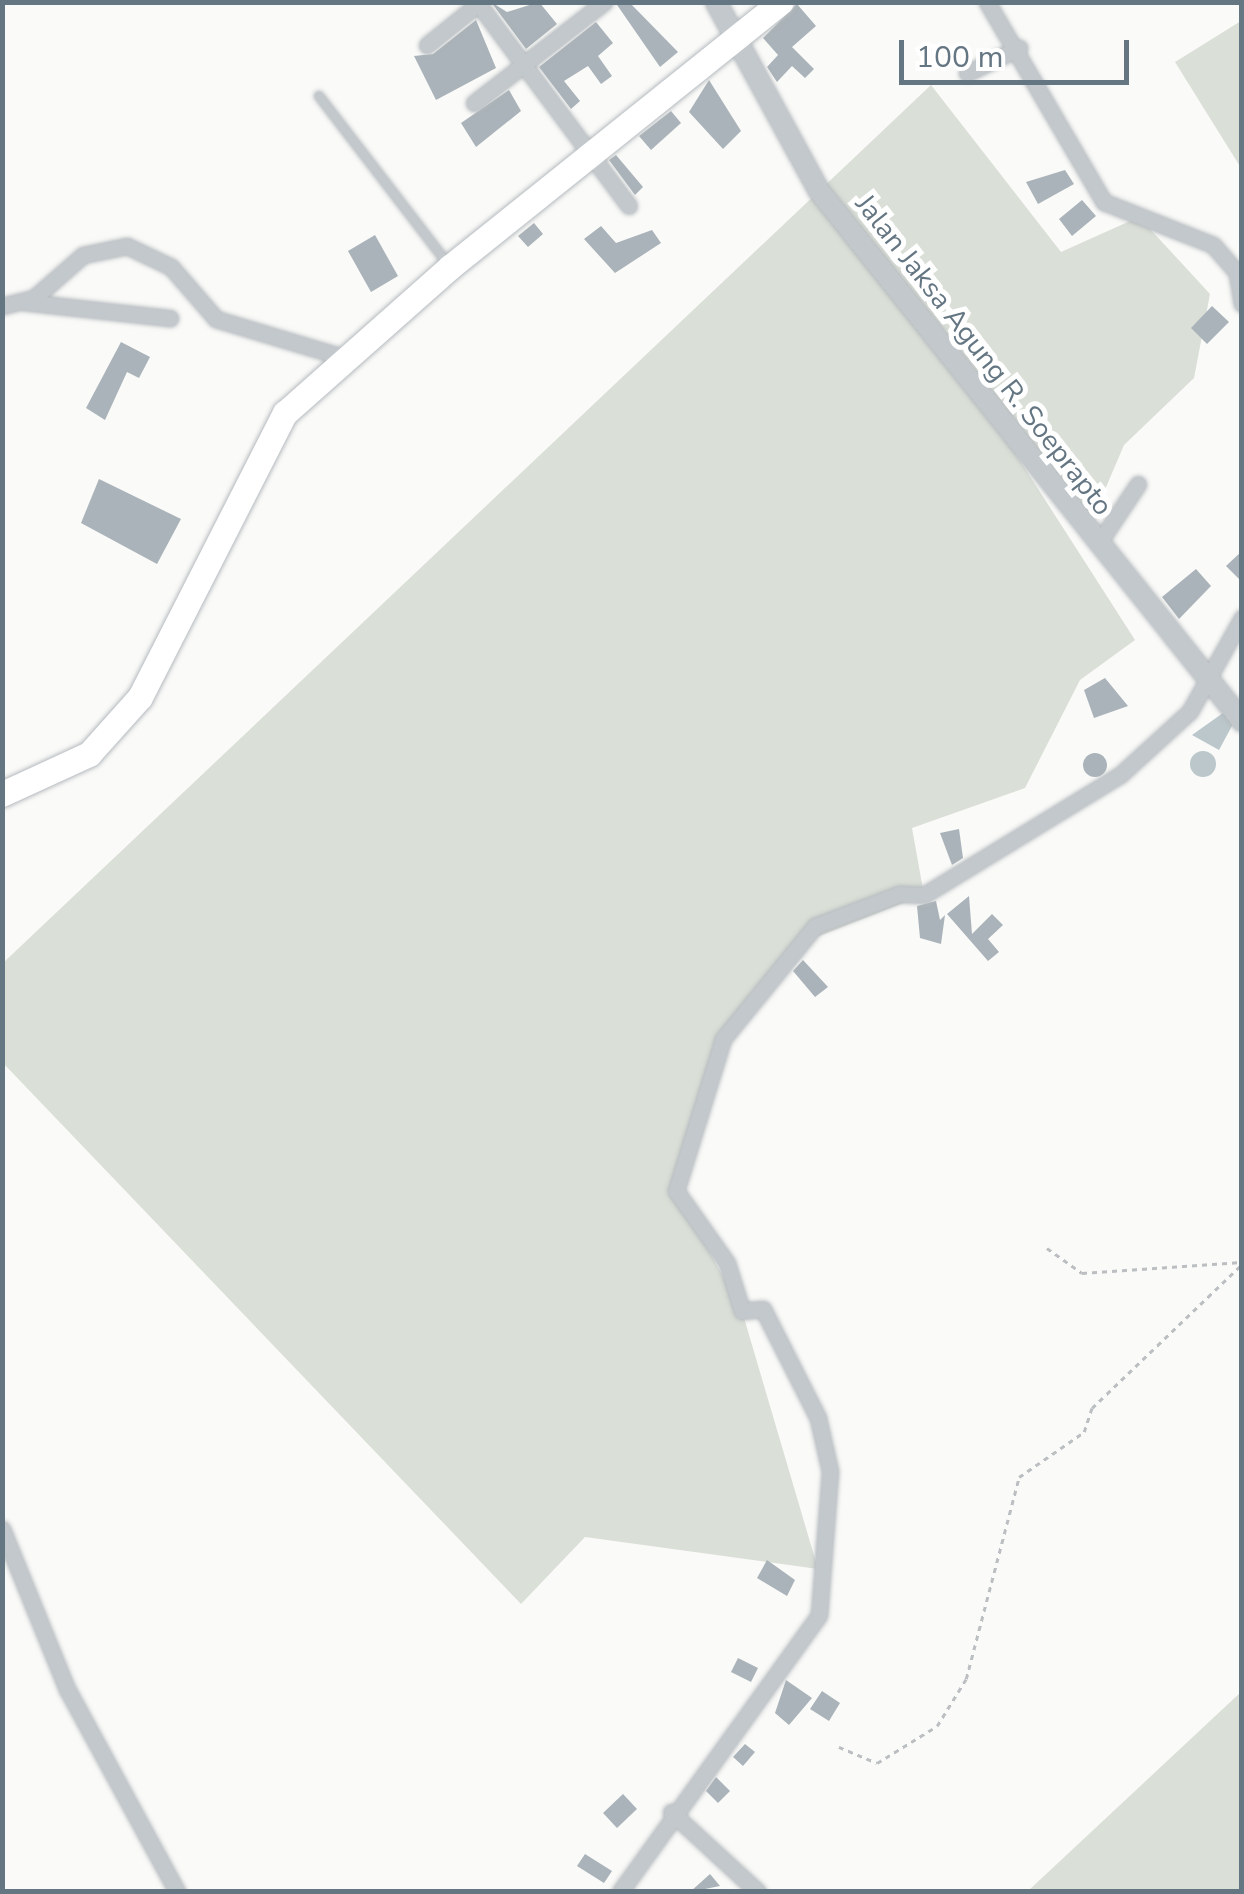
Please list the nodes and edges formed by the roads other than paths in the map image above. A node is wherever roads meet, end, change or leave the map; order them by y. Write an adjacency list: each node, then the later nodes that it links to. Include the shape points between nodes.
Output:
1 (604, 2): 9 (street)
2 (716, 2): 6 (street, Jalan Jaksa Agung R. Soeprapto)
3 (781, 2): 6 (main road)
4 (987, 2): 8 (street)
5 (478, 3): 7 (street); 9 (street)
6 (736, 40): 13 (main road); 22 (street, Jalan Jaksa Agung R. Soeprapto, via 820,191)
7 (427, 45)
8 (1019, 48): 10 (street); 17 (street, via 1098,194 1213,245 1237,273)
9 (527, 62): 12 (street); 13 (street)
10 (968, 73)
11 (319, 96): 15 (lane)
12 (474, 103)
13 (597, 151): 14 (street); 15 (main road)
14 (629, 206)
15 (450, 267): 20 (main road)
16 (24, 302): 18 (street); 19 (street); 20 (street, via 82,255 127,246 170,266 216,319)
17 (1242, 304)
18 (2, 306)
19 (170, 318)
20 (343, 356): 26 (main road, via 272,430 176,638 113,734 62,772)
21 (1138, 484): 22 (street)
22 (1098, 544): 24 (street, Jalan Jaksa Agung R. Soeprapto)
23 (1242, 618): 24 (street)
24 (1209, 682): 25 (street, Jalan Jaksa Agung R. Soeprapto); 28 (street, via 1174,730 1046,826 924,894 900,894 814,926 723,1039 676,1191 727,1263 742,1311 763,1310 798,1366 830,1471 819,1615 802,1650)
25 (1242, 720)
26 (2, 794)
27 (2, 1530): 29 (street, via 66,1689)
28 (671, 1812): 30 (street); 31 (street)
29 (177, 1892)
30 (620, 1892)
31 (758, 1892)

